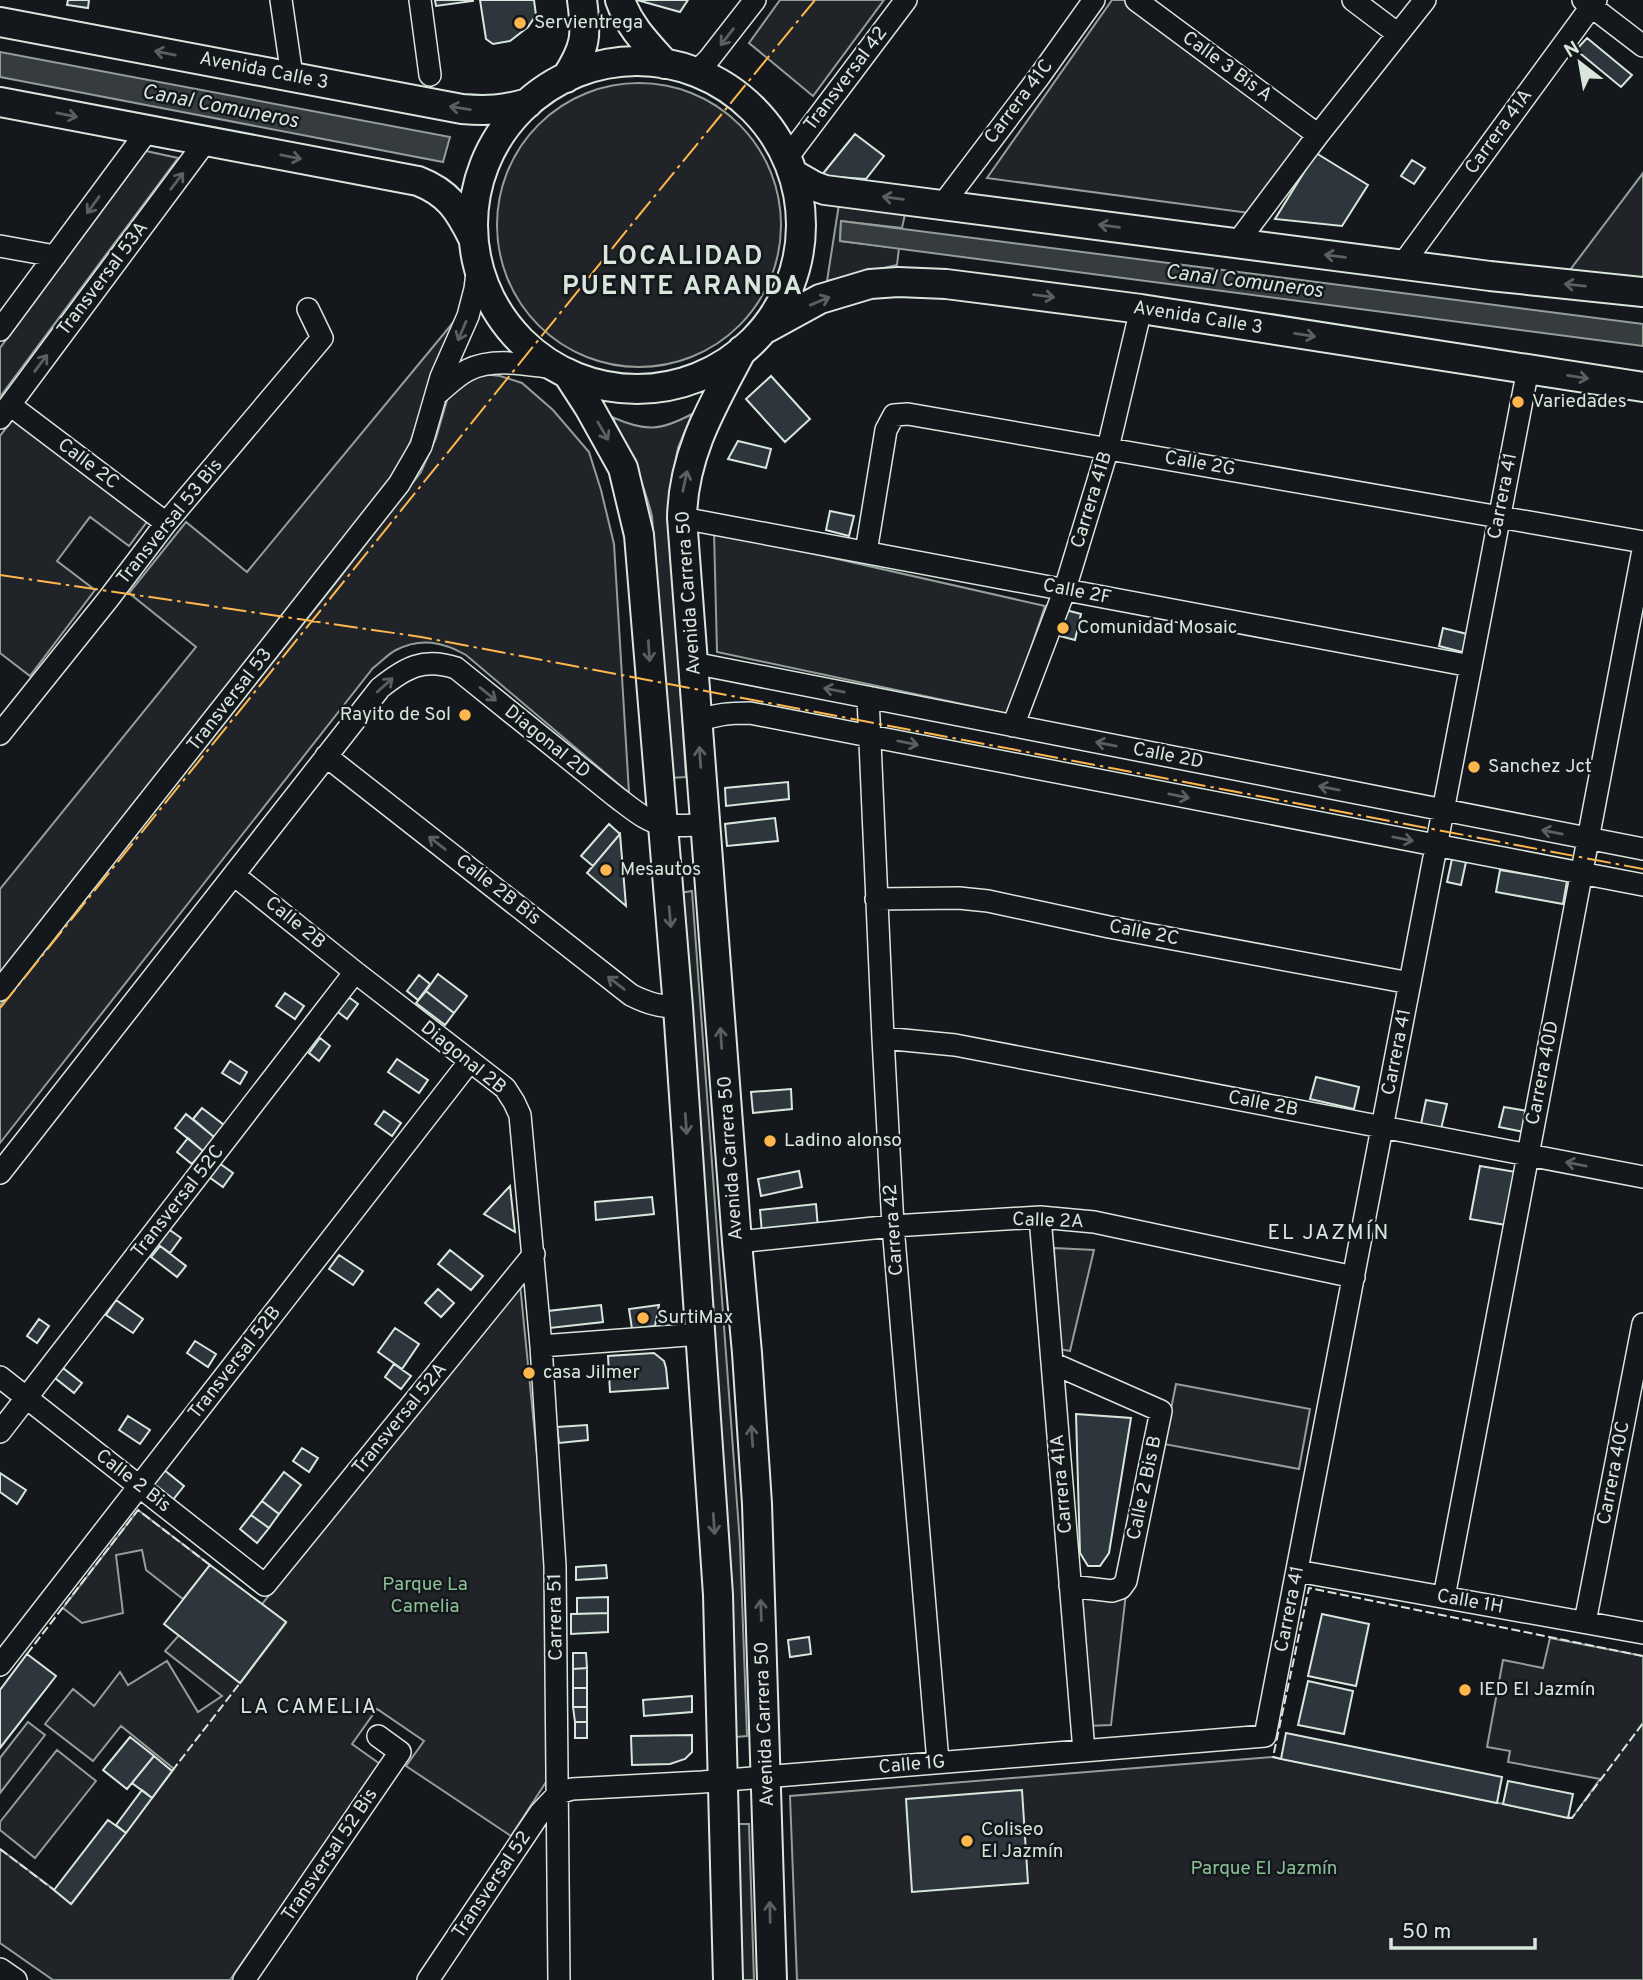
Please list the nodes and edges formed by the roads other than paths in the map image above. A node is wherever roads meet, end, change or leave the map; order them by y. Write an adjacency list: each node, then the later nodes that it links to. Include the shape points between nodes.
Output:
1 (281, 0): 18 (street)
2 (420, 0): 17 (street)
3 (582, 0): 19 (main road, via 583,46)
4 (620, 0): 15 (main road, via 636,32)
5 (755, 0): 16 (street, one-way to 16)
6 (906, 0): 25 (street, Transversal 42)
7 (1094, 0): 26 (street, Carrera 41C)
8 (1136, 0): 23 (street, Calle 3 Bis A)
9 (1353, 0): 13 (street)
10 (1425, 0): 13 (street)
11 (1590, 2): 14 (street); 31 (street, Carrera 41A)
12 (0, 22): 18 (main road, Avenida Calle 3, one-way to 12)
13 (1398, 34): 23 (street)
14 (1643, 46)
15 (665, 64): 16 (main road); 19 (main road, via 604,65)
16 (696, 72): 25 (main road, via 717,81 754,109)
17 (430, 75)
18 (292, 76): 21 (main road, Avenida Calle 3, one-way to 18, via 505,110 463,109)
19 (566, 78): 21 (main road)
20 (0, 102): 22 (main road, one-way to 22)
21 (528, 103): 29 (main road, via 507,125 480,178 474,208)
22 (148, 130): 24 (main road); 30 (street, one-way to 30)
23 (1318, 135): 27 (street)
24 (206, 141): 29 (main road, one-way to 29, via 418,181 435,188 459,210); 41 (street, Transversal 53A, one-way to 24)
25 (790, 166): 26 (main road, one-way to 25, via 825,190); 36 (main road, via 801,222 795,269 775,313)
26 (943, 204): 27 (main road, one-way to 26)
27 (1237, 243): 31 (main road, one-way to 27)
28 (0, 246): 30 (street)
29 (475, 251): 38 (main road, via 488,296 506,325 529,349); 40 (street, Transversal 53, one-way to 40, via 472,305)
30 (55, 256): 35 (street)
31 (1402, 264): 32 (main road, one-way to 31)
32 (1643, 292)
33 (308, 309): 45 (street, Transversal 53 Bis, via 322,338)
34 (1141, 309): 36 (main road, Avenida Calle 3, one-way to 34, via 820,299 898,282); 37 (main road, Avenida Calle 3, one-way to 37); 42 (street, Carrera 41B)
35 (0, 330)
36 (751, 341): 38 (main road, Avenida Calle 3, via 700,376 652,388 608,386); 44 (main road, Avenida Carrera 50, one-way to 36, via 683,493 698,437)
37 (1528, 369): 39 (main road, Avenida Calle 3, one-way to 39); 43 (street, Carrera 41)
38 (561, 371): 40 (street, via 480,365); 59 (main road, one-way to 59, via 589,407 623,468 636,521)
39 (1643, 387)
40 (435, 396): 70 (street, Transversal 53, via 416,457 390,499)
41 (5, 411): 45 (street, Calle 2C)
42 (1108, 448): 43 (street, Calle 2G); 48 (street, Calle 2G, via 894,415 886,430); 49 (street, Carrera 41B)
43 (1499, 516): 46 (street, Calle 2G); 51 (street, Carrera 41)
44 (682, 517): 48 (street, Calle 2F); 50 (main road, Avenida Carrera 50)
45 (166, 523): 55 (street, Transversal 53 Bis)
46 (1643, 542)
47 (1643, 550): 61 (street, Carrera 40D)
48 (866, 552): 49 (street, Calle 2F)
49 (1065, 589): 51 (street, Calle 2F); 54 (street, Carrera 41B)
50 (693, 663): 52 (street, Calle 2D, one-way to 50); 53 (main road, Avenida Carrera 50)
51 (1471, 666): 58 (street, Carrera 41)
52 (868, 697): 54 (street, Calle 2D); 56 (street, Carrera 42)
53 (697, 722): 56 (street, Calle 2D, via 713,715 750,713); 60 (main road, Avenida Carrera 50, one-way to 53)
54 (1013, 726): 58 (street, Calle 2D, one-way to 54)
55 (0, 734)
56 (869, 735): 62 (street, Calle 2D, one-way to 62); 67 (street, Carrera 42)
57 (326, 756): 59 (street, Diagonal 2D, one-way to 59, via 380,688 411,667 430,662 456,668 630,808); 65 (street); 71 (street, Calle 2B Bis, one-way to 57, via 661,1007 631,995)
58 (1443, 810): 61 (street, Calle 2D, one-way to 58); 62 (street, Carrera 41)
59 (663, 825): 60 (street); 71 (main road, one-way to 71)
60 (705, 825): 80 (main road, Avenida Carrera 50, one-way to 60)
61 (1588, 839): 63 (street, Calle 2D); 64 (street, Carrera 40D)
62 (1436, 846): 64 (street, Calle 2D); 69 (street, Carrera 41)
63 (1643, 849)
64 (1581, 874): 66 (street, Calle 2D); 75 (street, Carrera 40D)
65 (234, 875): 68 (street, Calle 2B); 76 (street)
66 (1643, 885)
67 (876, 899): 69 (street, Calle 2C, via 988,901); 72 (street, Carrera 42)
68 (355, 972): 73 (street, Diagonal 2B); 88 (street, Transversal 52C)
69 (1410, 983): 74 (street, Carrera 41)
70 (0, 990)
71 (678, 1007): 84 (main road, one-way to 84)
72 (883, 1038): 74 (street, Calle 2B, via 955,1045); 79 (street, Carrera 42)
73 (470, 1061): 81 (street, Diagonal 2B, via 505,1088 520,1115); 90 (street, Transversal 52B)
74 (1382, 1128): 75 (street, Calle 2B); 82 (street, Carrera 41)
75 (1528, 1155): 77 (street, Calle 2B, one-way to 75); 94 (street, Carrera 40D)
76 (0, 1173)
77 (1643, 1177)
78 (1040, 1217): 79 (street, Calle 2A); 82 (street, Calle 2A, via 1094,1222); 86 (street, Carrera 41A)
79 (893, 1226): 80 (street, Calle 2A); 101 (street, Carrera 42)
80 (737, 1242): 102 (main road, Avenida Carrera 50, one-way to 80, via 757,1504)
81 (534, 1254): 85 (street, Carrera 51); 92 (street, Transversal 52A)
82 (1353, 1277): 91 (street, Carrera 41)
83 (1643, 1324): 95 (street, Carrera 40C)
84 (701, 1334): 85 (street); 103 (main road, one-way to 103, via 718,1595)
85 (541, 1346): 104 (street, Carrera 51, via 555,1566)
86 (1052, 1363): 93 (street, Carrera 41A); 93 (street, Calle 2 Bis B, via 1161,1411 1126,1581 1112,1591)
87 (0, 1377): 88 (street, Calle 2 Bis)
88 (27, 1398): 89 (street, Transversal 52C); 90 (street, Calle 2 Bis)
89 (0, 1432)
90 (139, 1487): 92 (street, Calle 2 Bis); 97 (street, Transversal 52B)
91 (1297, 1570): 94 (street, Calle 1H); 99 (street, Carrera 41)
92 (265, 1585)
93 (1070, 1586): 100 (street, Carrera 41A)
94 (1444, 1597): 95 (street, Calle 1H)
95 (1585, 1622): 96 (street, Calle 1H)
96 (1643, 1633)
97 (0, 1665)
98 (378, 1736): 107 (street, Transversal 52 Bis, via 400,1752)
99 (1265, 1736): 100 (street, Calle 1G)
100 (1084, 1751): 101 (street, Calle 1G)
101 (937, 1762): 102 (street, Calle 1G)
102 (766, 1776): 103 (street, Calle 1G); 111 (main road, Avenida Carrera 50, one-way to 102)
103 (722, 1780): 104 (street, Calle 1G); 110 (main road)
104 (559, 1793): 108 (street, Transversal 52, via 540,1813); 109 (street, Carrera 51)
105 (0, 1969): 106 (street)
106 (16, 1980)
107 (244, 1980)
108 (428, 1980)
109 (559, 1980)
110 (728, 1980)
111 (772, 1980)

